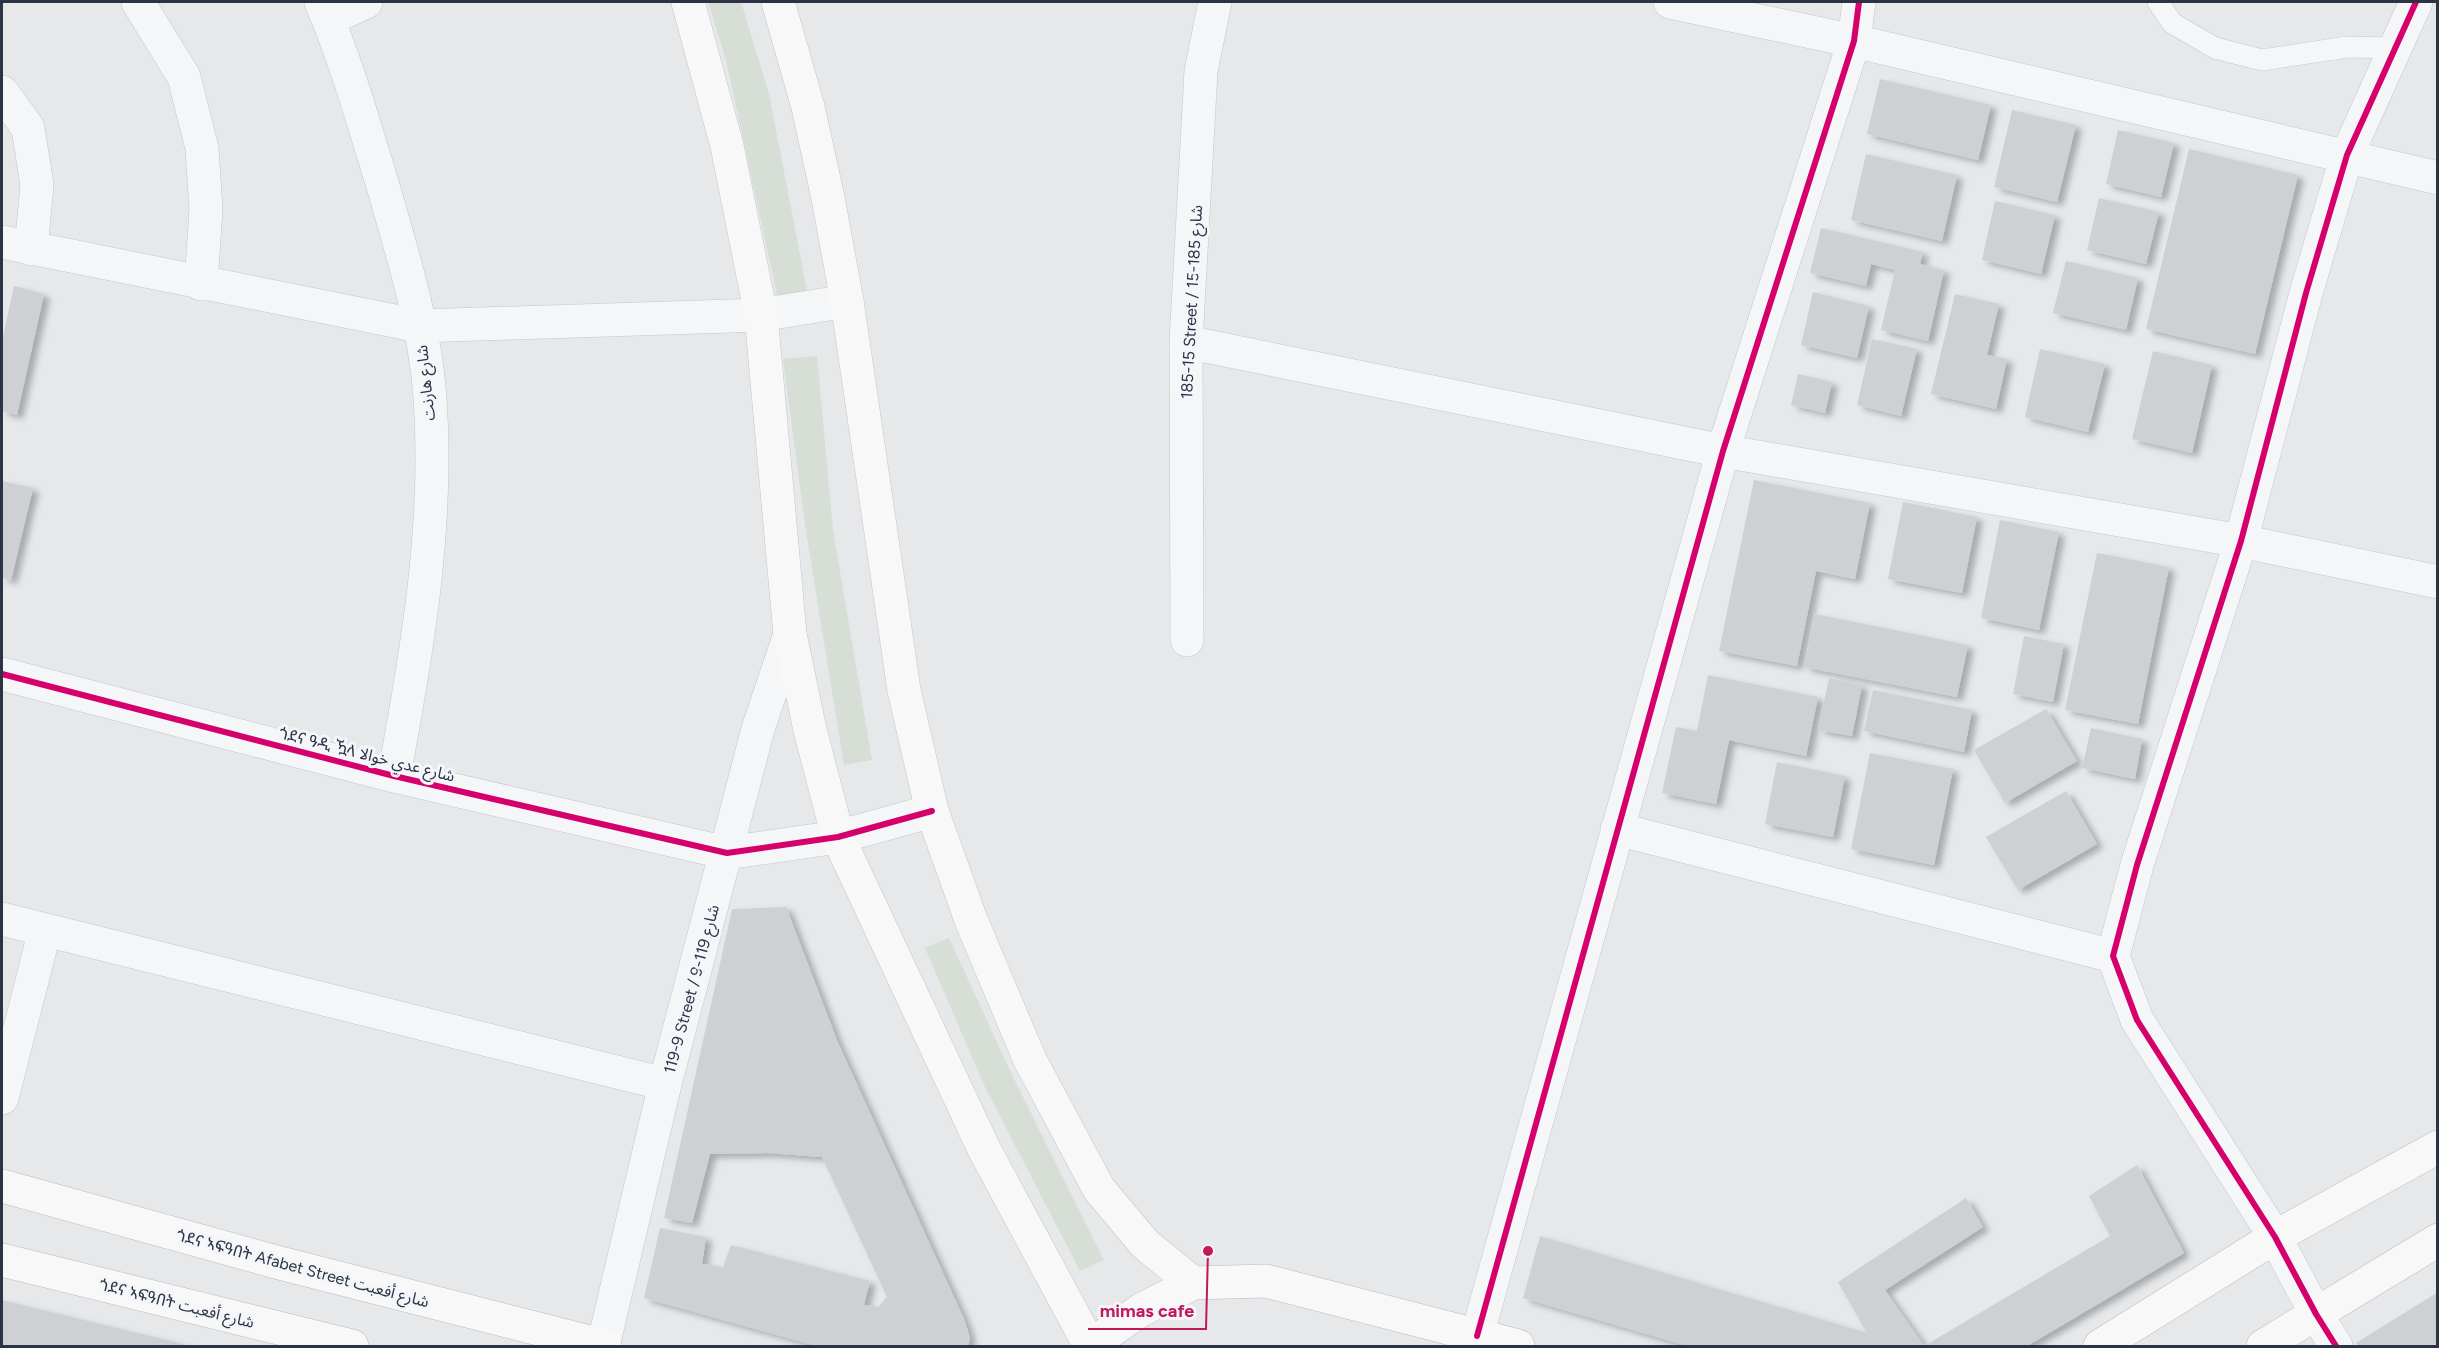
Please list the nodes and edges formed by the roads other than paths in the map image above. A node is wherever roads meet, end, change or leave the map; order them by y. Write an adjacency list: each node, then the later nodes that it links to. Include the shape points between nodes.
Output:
1 (138, 2): 17 (street, via 184,77 202,148 206,209)
2 (366, 2): 10 (street)
3 (688, 2): 19 (main road, via 727,146)
4 (778, 2): 18 (main road, via 808,107)
5 (1215, 2): 21 (street, 185-15 Street / شارع 185-15, via 1201,71)
6 (1670, 2): 11 (street)
7 (1859, 2): 11 (street)
8 (2158, 2): 12 (lane, via 2172,23 2216,48 2262,60 2347,47)
9 (2416, 2): 12 (street)
10 (325, 10): 20 (street, شارع هارنت, via 381,178)
11 (1854, 41): 14 (street); 22 (street)
12 (2395, 48): 14 (street)
13 (2, 92): 16 (street, via 28,128 38,185)
14 (2347, 155): 15 (street); 23 (street)
15 (2438, 178)
16 (16, 245): 17 (street)
17 (201, 284): 20 (street)
18 (847, 301): 19 (street); 29 (main road, via 904,690)
19 (761, 315): 20 (street); 25 (main road)
20 (419, 326): 28 (street, شارع هارنت, via 430,398 427,566)
21 (1186, 342): 22 (street); 26 (street, 185-15 Street / شارع 185-15)
22 (1723, 451): 23 (street); 30 (street)
23 (2241, 541): 24 (street); 35 (street, via 2137,865)
24 (2438, 582)
25 (790, 634): 31 (main road); 32 (street, 119-9 Street / شارع 119-9, via 758,729)
26 (1187, 640)
27 (2, 674): 28 (street, ጎደና ዓዲ ዃላ شارع عدي خوالا)
28 (394, 776): 32 (street, ጎደና ዓዲ ዃላ شارع عدي خوالا)
29 (932, 811): 31 (street); 43 (main road, via 971,920 1030,1060 1099,1189 1145,1244)
30 (1617, 830): 35 (street); 45 (street)
31 (838, 837): 32 (street); 47 (main road, via 984,1149)
32 (727, 853): 36 (street, 119-9 Street / شارع 119-9)
33 (2, 920): 34 (street)
34 (45, 930): 36 (street); 37 (street)
35 (2112, 956): 40 (street, via 2137,1020)
36 (665, 1084): 46 (street, 119-9 Street / شارع 119-9)
37 (2, 1098)
38 (2438, 1147): 40 (main road)
39 (2, 1186): 46 (main road, ጎደና ኣፍዓበት Afabet Street شارع أفعبت, via 276,1262)
40 (2275, 1237): 44 (street); 50 (main road)
41 (2438, 1240): 44 (main road)
42 (2, 1260): 48 (main road, ጎደና ኣፍዓበት شارع أفعبت)
43 (1193, 1283): 45 (main road, via 1266,1281); 47 (main road, via 1141,1310)
44 (2316, 1314): 51 (main road); 52 (street)
45 (1477, 1336): 49 (main road)
46 (604, 1346)
47 (1089, 1346)
48 (352, 1347)
49 (1518, 1347)
50 (2100, 1347)
51 (2262, 1347)
52 (2336, 1347)

